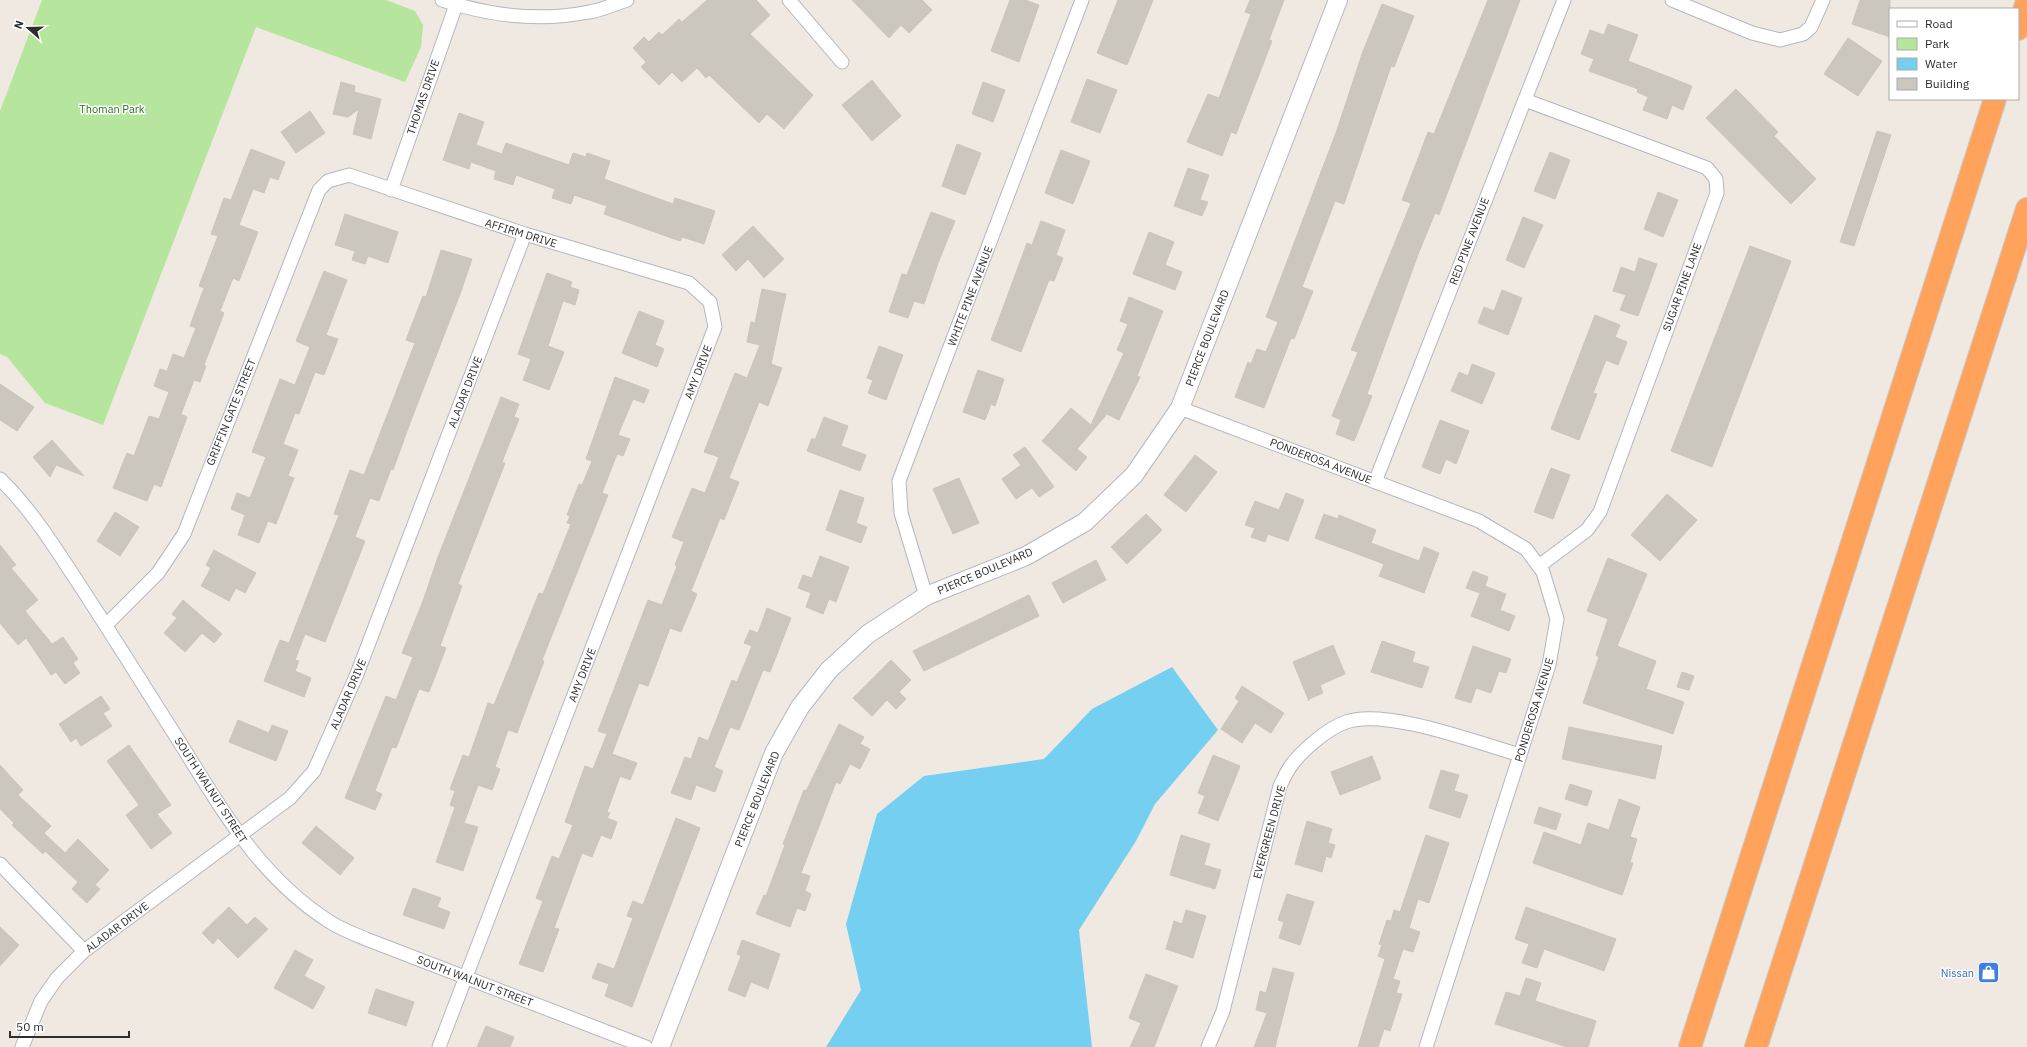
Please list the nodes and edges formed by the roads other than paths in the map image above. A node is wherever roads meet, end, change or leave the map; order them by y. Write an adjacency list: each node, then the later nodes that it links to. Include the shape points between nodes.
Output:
1 (442, 0): 10 (street)
2 (627, 0): 10 (street, via 590,12 542,18 499,15)
3 (789, 0): 12 (street)
4 (1082, 0): 24 (street, WHITE PINE AVENUE, via 900,481 902,513)
5 (1338, 0): 20 (street, PIERCE BOULEVARD)
6 (1564, 0): 13 (street, RED PINE AVENUE)
7 (1672, 0): 8 (street, via 1752,33 1780,40 1803,34 1811,27)
8 (1823, 0)
9 (2027, 1): 11 (highway)
10 (456, 5): 16 (street, THOMAS DRIVE)
11 (2019, 26)
12 (842, 62)
13 (1525, 100): 22 (street, RED PINE AVENUE); 23 (street, SUGAR PINE LANE, via 1708,168 1716,179 1717,193 1600,512 1586,530)
14 (1996, 100): 37 (highway)
15 (328, 181): 16 (street, AFFIRM DRIVE, via 349,175); 25 (street, GRIFFIN GATE STREET, via 319,190 184,534 158,573)
16 (391, 190): 18 (street, AFFIRM DRIVE)
17 (2027, 209): 38 (highway)
18 (525, 234): 19 (street, AFFIRM DRIVE, via 689,283); 27 (street, ALADAR DRIVE, via 357,674 314,771 290,798)
19 (710, 302): 30 (street, AMY DRIVE, via 715,327)
20 (1180, 408): 22 (street, PONDEROSA AVENUE); 24 (street, PIERCE BOULEVARD, via 1134,475 1085,522 1026,556)
21 (0, 479): 25 (street, SOUTH WALNUT STREET, via 29,510)
22 (1375, 482): 23 (street, PONDEROSA AVENUE, via 1479,522 1526,549)
23 (1539, 566): 26 (street, PONDEROSA AVENUE, via 1558,619 1549,665)
24 (926, 596): 34 (street, PIERCE BOULEVARD, via 868,634 828,670 800,707 774,753)
25 (106, 625): 27 (street, SOUTH WALNUT STREET)
26 (1520, 755): 35 (street, EVERGREEN DRIVE, via 1401,721 1364,718 1330,729 1303,753 1290,766 1280,786 1223,1011); 36 (street, PONDEROSA AVENUE)
27 (239, 836): 29 (street, ALADAR DRIVE); 30 (street, SOUTH WALNUT STREET, via 268,872 302,903 331,923)
28 (0, 864): 29 (street)
29 (84, 952): 31 (street, ALADAR DRIVE, via 57,978 41,1001)
30 (467, 978): 32 (street, AMY DRIVE); 33 (street, SOUTH WALNUT STREET)
31 (22, 1047)
32 (439, 1047)
33 (646, 1047)
34 (660, 1047)
35 (1208, 1047)
36 (1426, 1047)
37 (1690, 1047)
38 (1756, 1047)

